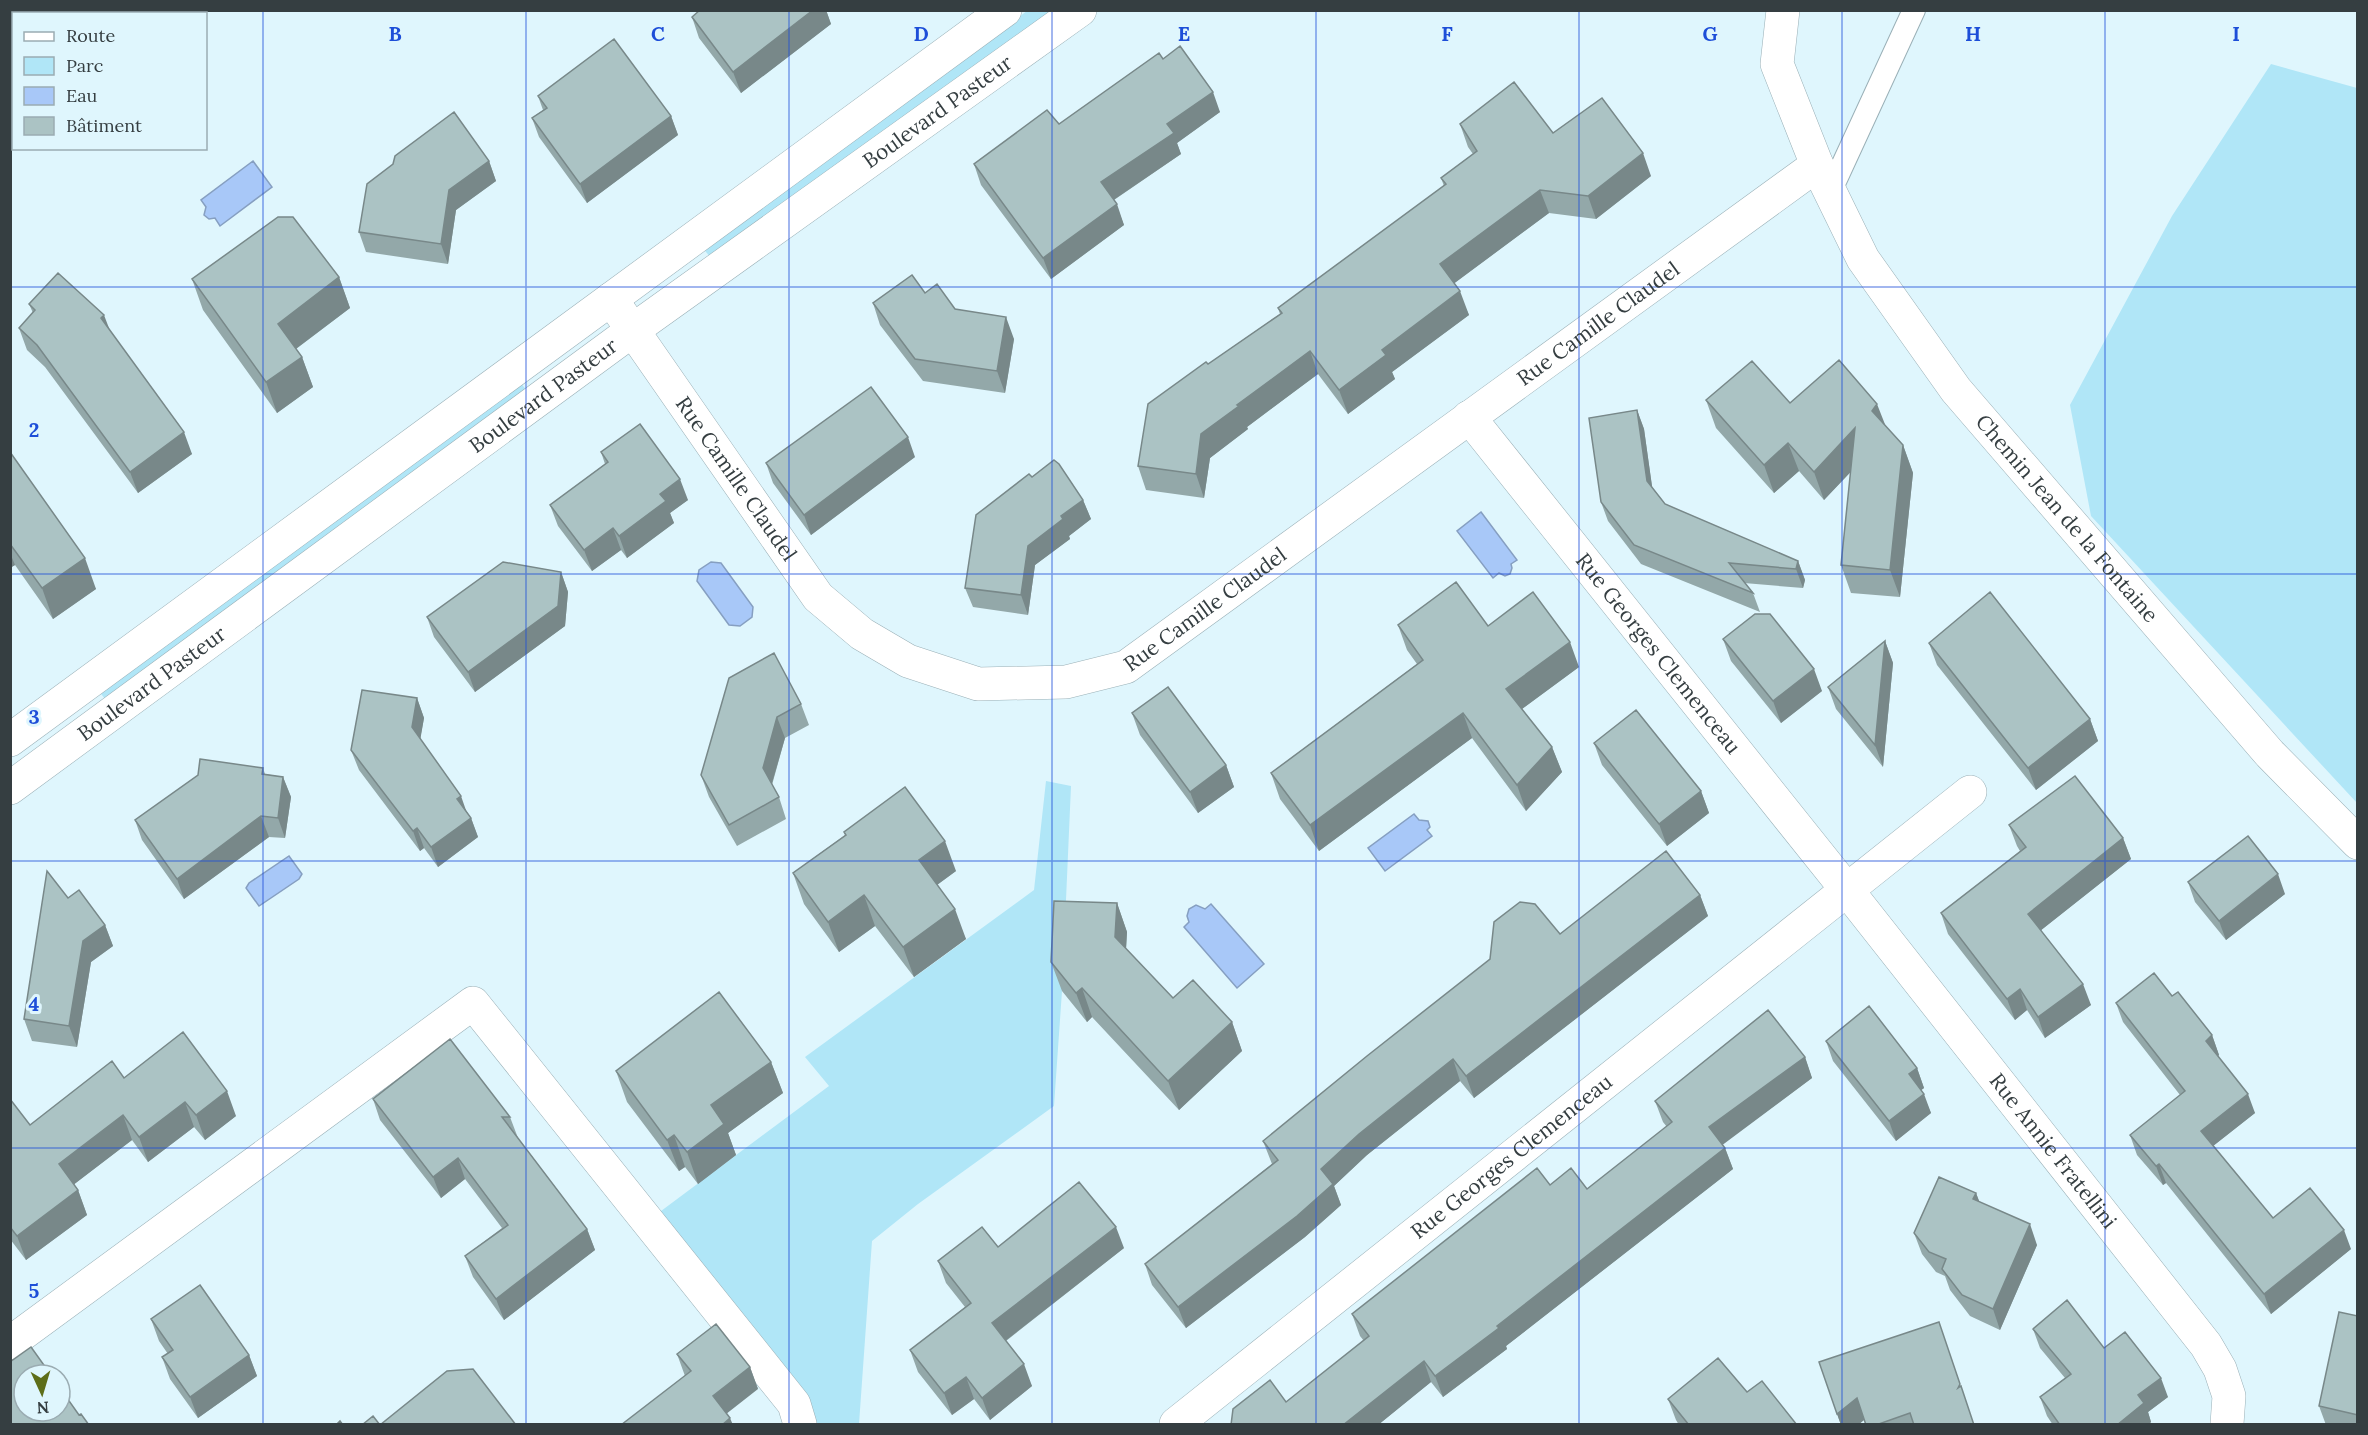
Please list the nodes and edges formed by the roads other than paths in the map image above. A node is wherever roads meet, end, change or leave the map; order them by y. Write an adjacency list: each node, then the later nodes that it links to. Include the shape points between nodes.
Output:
1 (1005, 10): 6 (street, Boulevard Pasteur)
2 (1080, 10): 7 (street, Boulevard Pasteur)
3 (1783, 10): 5 (street, Chemin Jean de la Fontaine, via 1778,64)
4 (1914, 10): 5 (lane)
5 (1824, 178): 8 (street, Rue Camille Claudel); 12 (street, Chemin Jean de la Fontaine, via 1863,259 1956,390 2270,754)
6 (611, 299): 7 (street, Rue Camille Claudel); 9 (street, Boulevard Pasteur)
7 (633, 330): 8 (street, Rue Camille Claudel, via 818,597 862,634 908,661 978,684 1066,682 1126,667); 10 (street, Boulevard Pasteur)
8 (1469, 417): 13 (street, Rue Georges Clemenceau)
9 (10, 740)
10 (10, 788)
11 (1970, 792): 13 (street, Rue Georges Clemenceau)
12 (2358, 843)
13 (1847, 890): 16 (street, Rue Georges Clemenceau); 17 (street, Rue Annie Fratellini, via 2206,1345 2229,1396)
14 (10, 1343): 15 (street, via 473,1004 794,1404)
15 (800, 1425)
16 (1176, 1425)
17 (2227, 1425)

